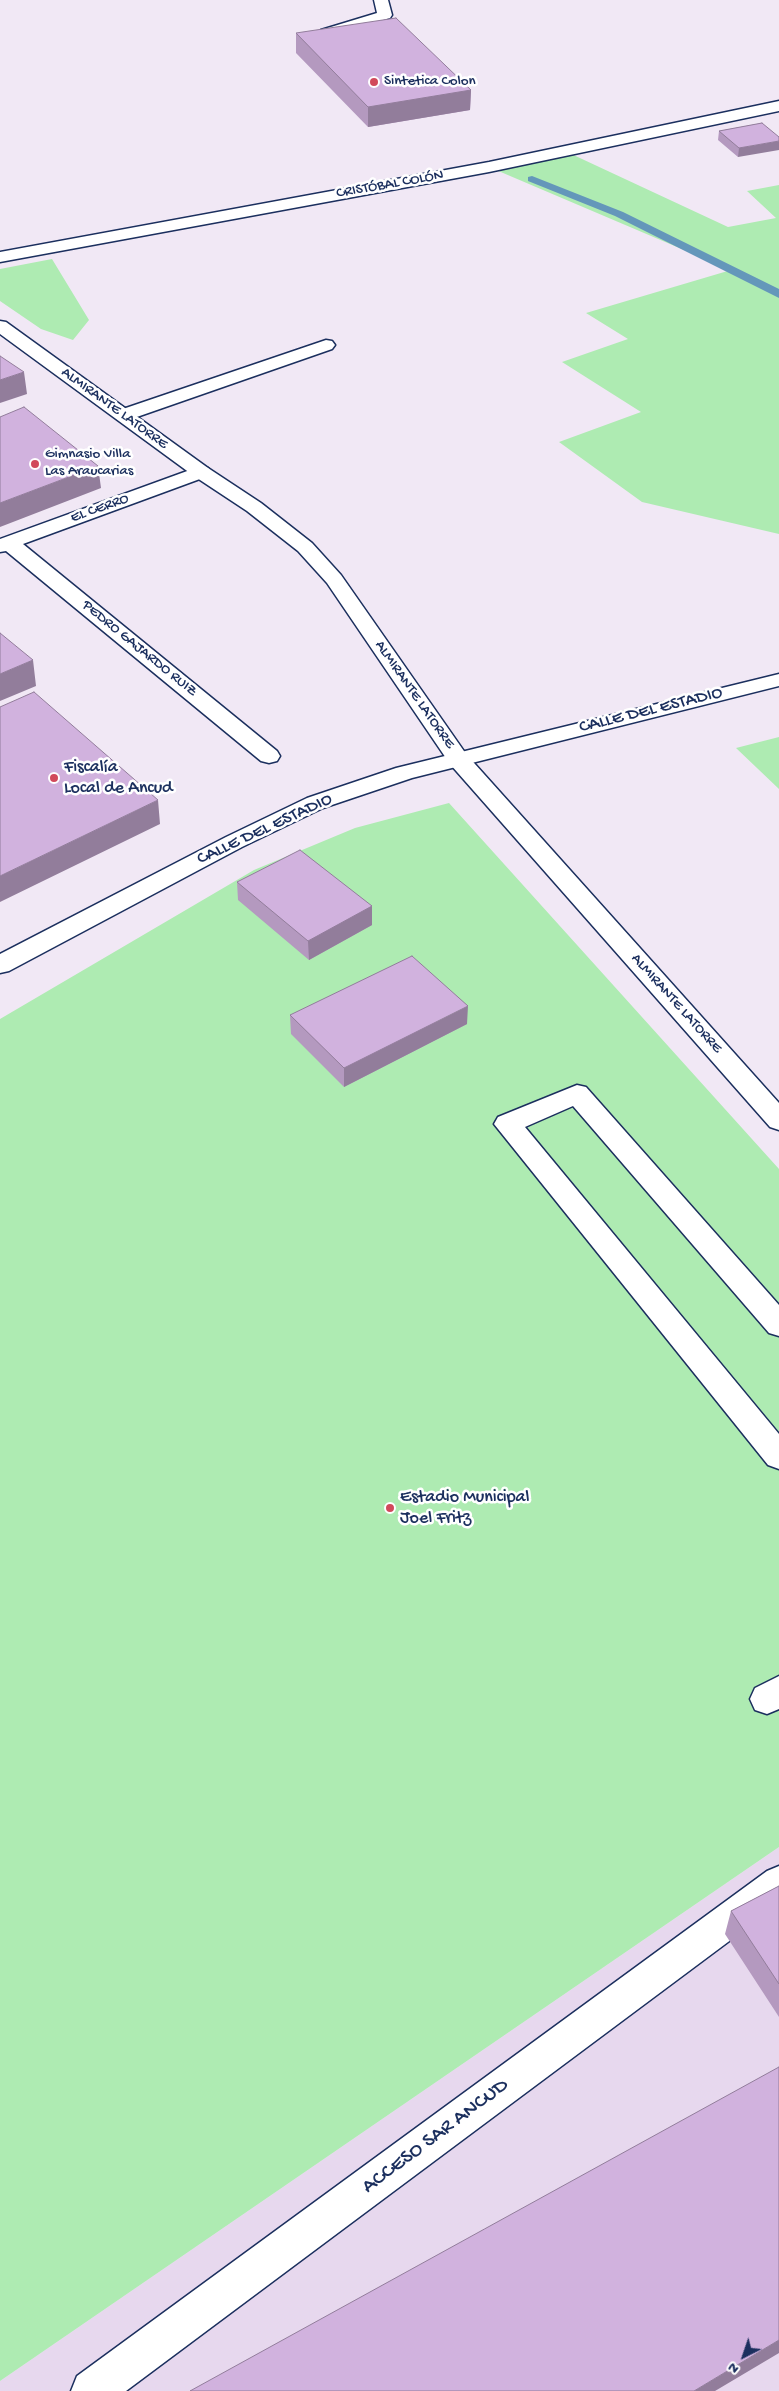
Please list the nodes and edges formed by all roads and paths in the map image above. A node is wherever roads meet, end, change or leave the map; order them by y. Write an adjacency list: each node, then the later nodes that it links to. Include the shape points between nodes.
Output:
1 (381, 0): 2 (street, via 385,15)
2 (326, 34)
3 (779, 106): 4 (street, CRISTÓBAL COLÓN, via 489,167)
4 (0, 257)
5 (0, 326): 7 (street, ALMIRANTE LATORRE)
6 (326, 345): 7 (street)
7 (124, 415): 8 (street, ALMIRANTE LATORRE)
8 (201, 472): 9 (street, EL CERRO); 12 (street, ALMIRANTE LATORRE, via 279,526 305,547 334,579)
9 (4, 544): 11 (street, PEDRO GAJARDO RUIZ)
10 (779, 680): 12 (street, CALLE DEL ESTADIO)
11 (269, 756)
12 (458, 759): 13 (street, CALLE DEL ESTADIO, via 315,803); 14 (street, ALMIRANTE LATORRE)
13 (0, 965)
14 (779, 1120)
15 (779, 1325): 16 (street, via 577,1094 507,1124)
16 (779, 1456)
17 (779, 1883): 18 (street, ACCESO SAR ANCUD)
18 (92, 2391)

